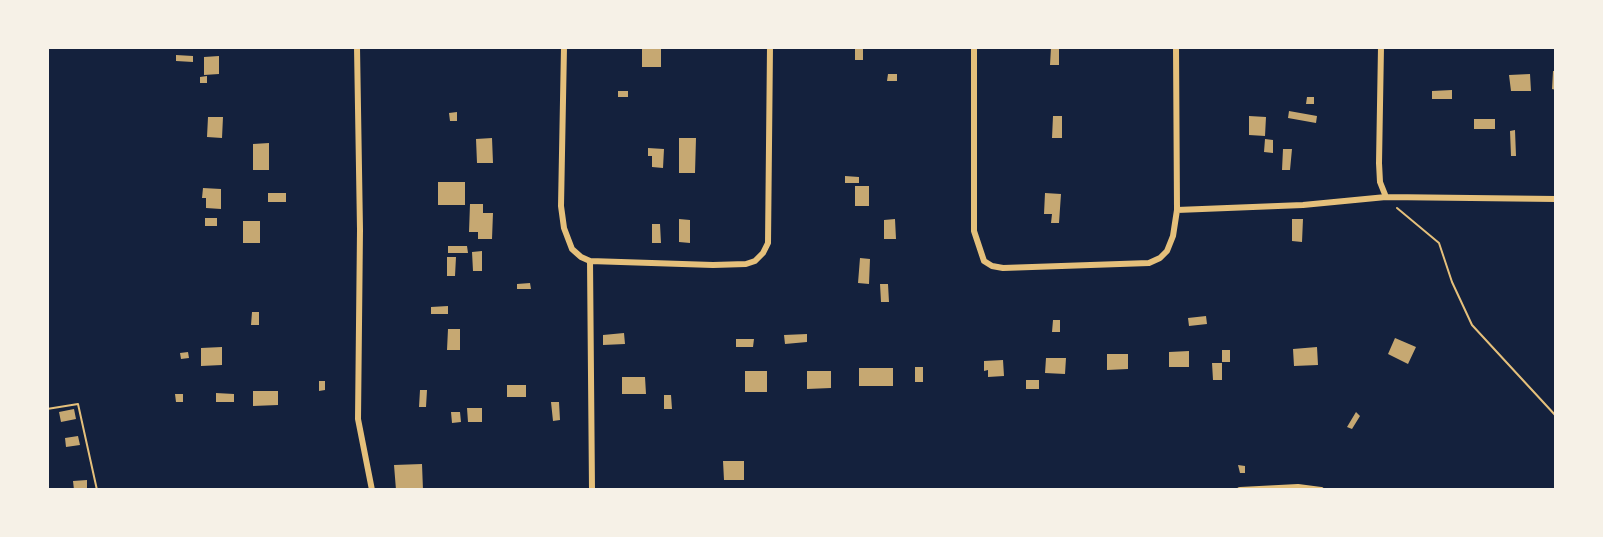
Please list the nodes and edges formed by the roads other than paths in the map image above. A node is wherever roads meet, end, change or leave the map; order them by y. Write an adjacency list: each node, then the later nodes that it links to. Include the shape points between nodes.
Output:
1 (357, 47): 11 (street, via 358,419)
2 (564, 47): 10 (street, via 561,206 572,249)
3 (770, 47): 10 (street, via 768,243 763,253 755,261 735,265)
4 (974, 47): 9 (street, via 974,231 984,261 1003,268 1149,263 1167,251)
5 (1176, 47): 9 (street)
6 (1381, 47): 7 (street, via 1379,163)
7 (1386, 198): 8 (street); 9 (street)
8 (1556, 199)
9 (1177, 210)
10 (590, 261): 12 (street)
11 (372, 490)
12 (592, 490)
13 (1240, 490): 14 (street)
14 (1321, 490)

